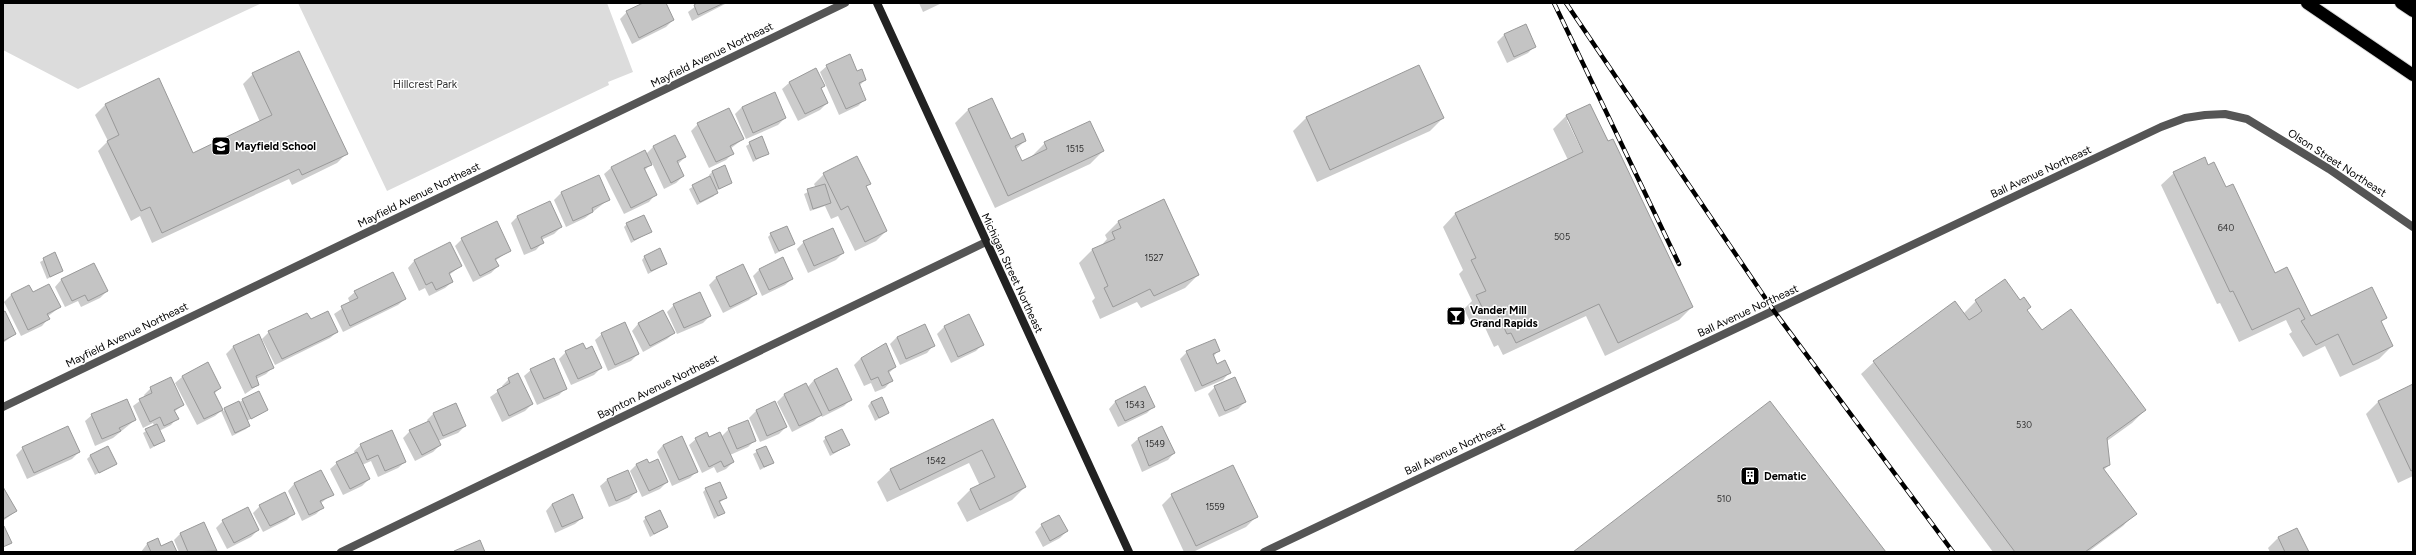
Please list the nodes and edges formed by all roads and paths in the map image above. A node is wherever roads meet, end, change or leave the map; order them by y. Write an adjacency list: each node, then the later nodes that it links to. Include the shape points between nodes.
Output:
1 (845, 3): 10 (street, Mayfield Avenue Northeast)
2 (877, 3): 9 (main road, Michigan Street Northeast)
3 (2307, 3): 6 (highway)
4 (2401, 3): 5 (highway)
5 (2413, 11)
6 (2413, 75)
7 (2247, 119): 8 (street, Olson Street Northeast, via 2329,169); 13 (street, Ball Avenue Northeast, via 2225,114 2205,115 2185,118 2161,127)
8 (2413, 227)
9 (986, 242): 11 (street, Baynton Avenue Northeast); 12 (main road, Michigan Street Northeast)
10 (3, 407)
11 (341, 552)
12 (1129, 552)
13 (1264, 552)

